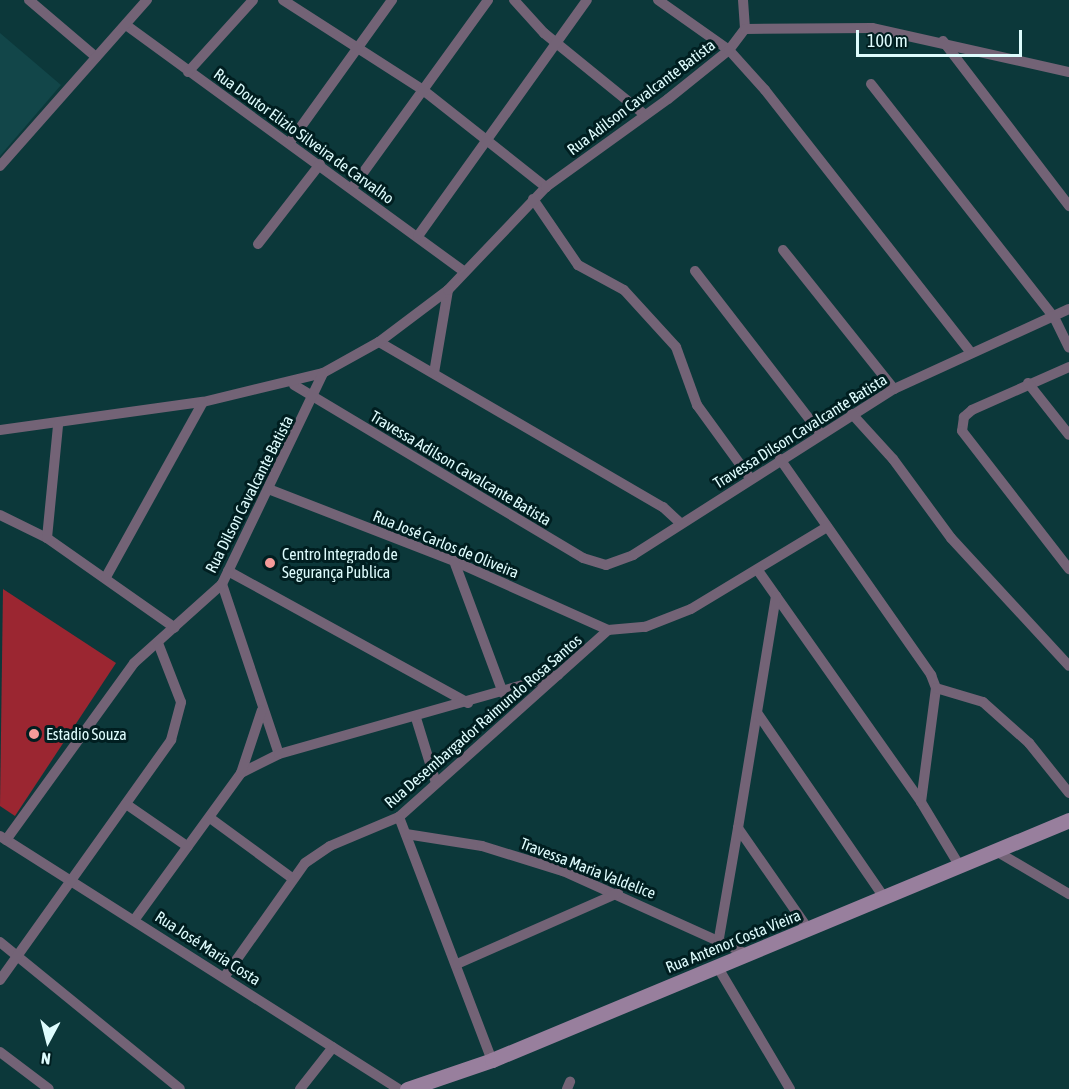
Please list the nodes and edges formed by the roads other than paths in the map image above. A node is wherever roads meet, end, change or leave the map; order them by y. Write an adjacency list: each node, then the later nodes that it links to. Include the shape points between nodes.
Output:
1 (30, 0): 17 (street)
2 (147, 0): 11 (street)
3 (253, 0): 18 (street)
4 (284, 0): 15 (street)
5 (392, 0): 15 (street)
6 (488, 0): 21 (street)
7 (514, 0): 14 (street)
8 (587, 0): 14 (street)
9 (658, 0): 16 (street)
10 (743, 0): 12 (street)
11 (126, 25): 17 (street); 18 (street, Rua Doutor Elizio Silveira de Carvalho)
12 (745, 29): 13 (street, via 850,26); 16 (street, Rua Adilson Cavalcante Batista)
13 (943, 40): 19 (street); 30 (street)
14 (555, 42): 22 (street); 23 (street)
15 (356, 46): 21 (street); 24 (street)
16 (729, 50): 22 (street, Rua Adilson Cavalcante Batista); 41 (street)
17 (96, 57): 26 (street)
18 (188, 72): 24 (street, Rua Doutor Elizio Silveira de Carvalho)
19 (1068, 73)
20 (871, 84): 38 (street)
21 (423, 90): 23 (street); 28 (street)
22 (645, 115): 27 (street, Rua Adilson Cavalcante Batista)
23 (486, 140): 27 (street); 31 (street)
24 (290, 142): 25 (street, Rua Doutor Elizio Silveira de Carvalho)
25 (320, 164): 28 (street, Rua Doutor Elizio Silveira de Carvalho); 32 (street)
26 (0, 166)
27 (546, 187): 29 (street, Rua Adilson Cavalcante Batista)
28 (352, 188): 31 (street, Rua Doutor Elizio Silveira de Carvalho)
29 (533, 199): 35 (street, Rua Adilson Cavalcante Batista); 56 (street, via 578,265 624,290 676,347 697,405)
30 (1069, 206)
31 (418, 236): 35 (street, Rua Doutor Elizio Silveira de Carvalho)
32 (258, 244)
33 (783, 250): 47 (street)
34 (694, 271): 53 (street)
35 (465, 272): 36 (street, Rua Adilson Cavalcante Batista)
36 (448, 290): 39 (street, Rua Adilson Cavalcante Batista); 44 (street)
37 (1069, 309): 38 (street, Travessa Dilson Cavalcante Batista)
38 (1054, 317): 40 (street); 41 (street, Travessa Dilson Cavalcante Batista)
39 (379, 342): 43 (street, Rua Adilson Cavalcante Batista); 44 (street)
40 (1069, 348)
41 (971, 353): 47 (street, Travessa Dilson Cavalcante Batista)
42 (1069, 367): 45 (street)
43 (323, 373): 46 (street, Rua Adilson Cavalcante Batista); 48 (street, Rua Dilson Cavalcante Batista)
44 (434, 373): 59 (street, via 663,507)
45 (1028, 383): 54 (street); 64 (street, via 964,417 962,431 968,444)
46 (294, 384): 48 (street, Travessa Adilson Cavalcante Batista); 49 (street, Rua Adilson Cavalcante Batista)
47 (894, 389): 50 (street, Travessa Dilson Cavalcante Batista)
48 (313, 397): 57 (street, Rua Dilson Cavalcante Batista); 63 (street, Travessa Adilson Cavalcante Batista, via 584,558)
49 (203, 402): 51 (street, Rua Adilson Cavalcante Batista); 67 (street)
50 (852, 414): 53 (street, Travessa Dilson Cavalcante Batista); 73 (street, via 893,459 951,538)
51 (58, 424): 52 (street, Rua Adilson Cavalcante Batista); 61 (street)
52 (0, 430)
53 (820, 433): 55 (street, Travessa Dilson Cavalcante Batista)
54 (1069, 435)
55 (780, 459): 56 (street, Travessa Dilson Cavalcante Batista); 60 (street)
56 (750, 478): 59 (street, Travessa Dilson Cavalcante Batista)
57 (271, 490): 62 (street, Rua José Carlos de Oliveira); 65 (street, Rua Dilson Cavalcante Batista)
58 (0, 515): 61 (street)
59 (680, 523): 63 (street, Travessa Dilson Cavalcante Batista)
60 (826, 526): 66 (street); 75 (street, via 922,660)
61 (47, 538): 67 (street)
62 (454, 561): 71 (street, Rua José Carlos de Oliveira); 76 (street)
63 (617, 563)
64 (1069, 569)
65 (228, 572): 68 (street, Rua Dilson Cavalcante Batista); 77 (street)
66 (759, 572): 69 (street); 71 (street, via 667,620)
67 (106, 577): 70 (street)
68 (222, 584): 70 (street, Rua Dilson Cavalcante Batista); 78 (street)
69 (776, 596): 79 (street); 85 (street)
70 (175, 628): 72 (street, Rua Dilson Cavalcante Batista)
71 (608, 630): 74 (street, Rua Desembargador Raimundo Rosa Santos)
72 (159, 643): 86 (street, via 177,684 179,715 171,740); 92 (street, Rua Dilson Cavalcante Batista, via 134,663)
73 (1069, 666)
74 (564, 673): 76 (street); 83 (street, Rua Desembargador Raimundo Rosa Santos)
75 (936, 688): 84 (street, via 983,702 1029,743); 85 (street)
76 (503, 693): 77 (street)
77 (468, 703): 80 (street)
78 (262, 710): 81 (street); 82 (street)
79 (758, 714): 90 (street); 100 (street)
80 (416, 718): 81 (street); 83 (street)
81 (279, 754): 82 (street)
82 (241, 773): 88 (street)
83 (436, 783): 87 (street, Rua Desembargador Raimundo Rosa Santos)
84 (1069, 793)
85 (921, 802): 95 (street)
86 (126, 804): 93 (street); 97 (street)
87 (399, 817): 91 (street); 96 (street, Rua Desembargador Raimundo Rosa Santos, via 318,852)
88 (210, 818): 93 (street); 96 (street)
89 (1069, 820): 94 (main road, Rua Antenor Costa Vieira)
90 (738, 828): 102 (street); 103 (street)
91 (406, 834): 98 (street, Travessa Maria Valdelice, via 522,857); 107 (street)
92 (3, 838): 97 (street, Rua José Maria Costa)
93 (188, 847): 101 (street)
94 (996, 851): 95 (main road, Rua Antenor Costa Vieira); 99 (street)
95 (959, 865): 100 (main road, Rua Antenor Costa Vieira)
96 (292, 878): 109 (street, Rua Desembargador Raimundo Rosa Santos)
97 (70, 879): 101 (street, Rua José Maria Costa); 106 (street)
98 (618, 893): 103 (street, Travessa Maria Valdelice); 107 (street)
99 (1069, 894)
100 (884, 897): 102 (main road, Rua Antenor Costa Vieira)
101 (135, 919): 109 (street, Rua José Maria Costa)
102 (809, 930): 105 (main road, Rua Antenor Costa Vieira)
103 (719, 938): 105 (street, Travessa Maria Valdelice)
104 (0, 942): 106 (street)
105 (749, 956): 108 (main road, Rua Antenor Costa Vieira)
106 (17, 957): 110 (street); 115 (street)
107 (457, 964): 113 (street)
108 (717, 966): 113 (main road, Rua Antenor Costa Vieira); 119 (street)
109 (225, 976): 111 (street, Rua José Maria Costa)
110 (0, 980)
111 (333, 1047): 116 (street); 117 (street, Rua José Maria Costa)
112 (0, 1052): 114 (street)
113 (492, 1060): 118 (main road, Rua Antenor Costa Vieira)
114 (49, 1089)
115 (180, 1089)
116 (300, 1089)
117 (398, 1089)
118 (407, 1089)
119 (790, 1089)

